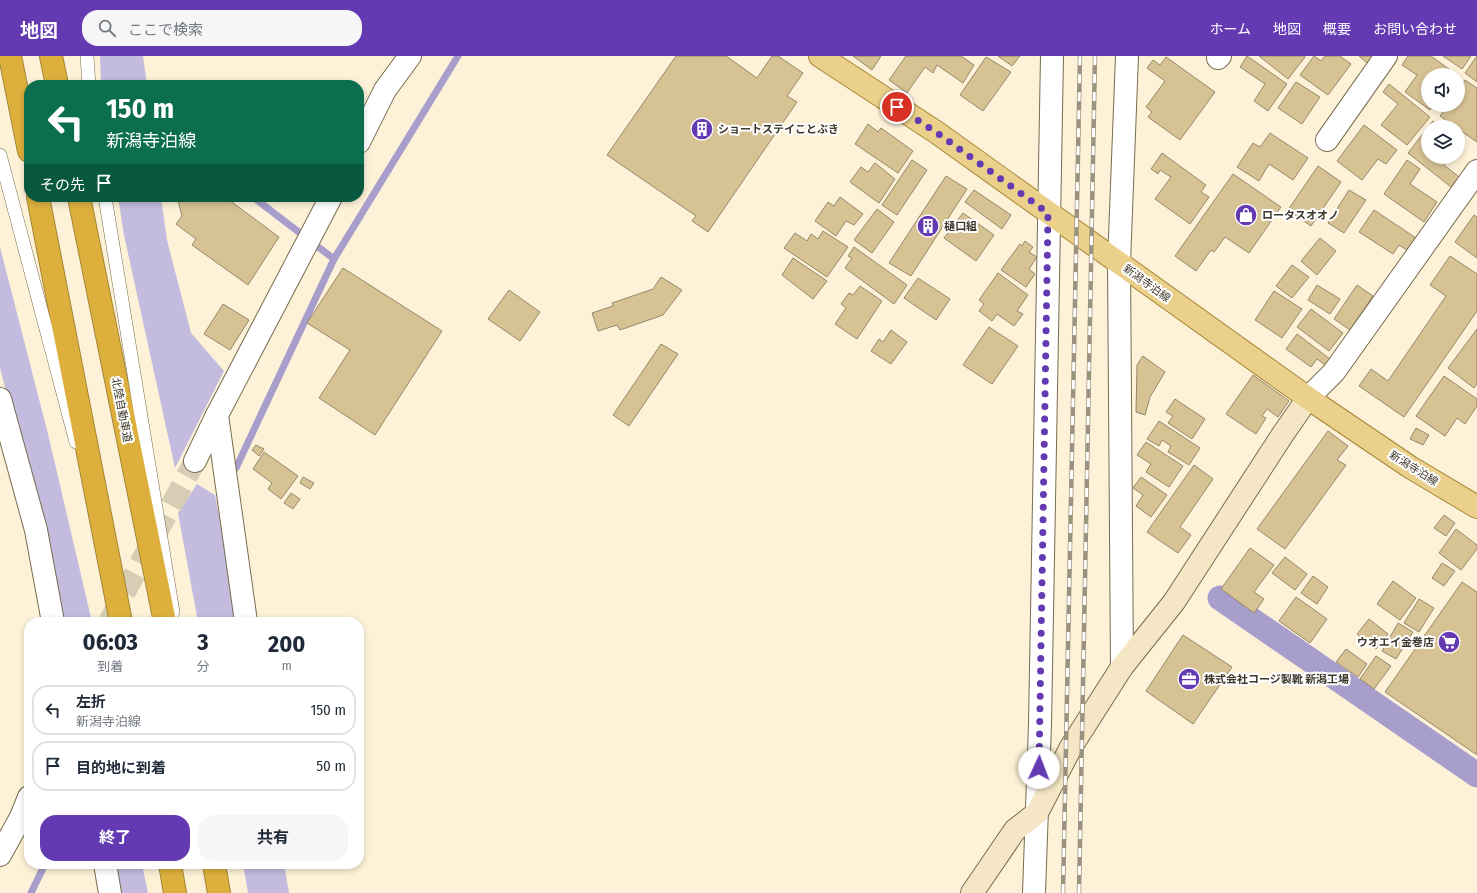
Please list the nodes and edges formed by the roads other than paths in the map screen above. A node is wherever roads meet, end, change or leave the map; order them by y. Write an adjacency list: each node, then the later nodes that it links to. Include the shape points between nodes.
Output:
1 (10, 56): 11 (highway)
2 (51, 56): 9 (highway)
3 (87, 56): 10 (lane)
4 (410, 56): 12 (street, via 385,90)
5 (820, 56): 20 (main road, 新潟寺泊線, via 936,132)
6 (1052, 56): 20 (street)
7 (1127, 56): 21 (street)
8 (1386, 56): 13 (street)
9 (56, 80)
10 (89, 80)
11 (24, 126)
12 (364, 132)
13 (1327, 140)
14 (0, 155): 27 (lane)
15 (1477, 171): 22 (street, via 1334,372)
16 (39, 202): 27 (highway)
17 (80, 202): 30 (highway, 北陸自動車道)
18 (106, 202): 31 (lane)
19 (328, 202): 24 (street)
20 (1048, 213): 21 (main road, 新潟寺泊線); 35 (street)
21 (1119, 263): 22 (main road, 新潟寺泊線); 33 (street)
22 (1308, 398): 26 (main road, 新潟寺泊線, via 1410,467); 33 (street, via 1174,602)
23 (0, 400): 28 (street, via 36,530)
24 (217, 415): 25 (street); 32 (street)
25 (195, 461)
26 (1477, 507)
27 (112, 577): 29 (highway)
28 (52, 617)
29 (120, 617)
30 (164, 617)
31 (173, 617)
32 (245, 617)
33 (1122, 667): 35 (street, via 1071,747)
34 (24, 810): 36 (street)
35 (1037, 813): 43 (street, via 1015,830); 44 (street)
36 (0, 855)
37 (106, 869): 40 (street)
38 (171, 869): 41 (highway)
39 (215, 869): 42 (highway)
40 (110, 893)
41 (175, 893)
42 (219, 893)
43 (972, 893)
44 (1034, 893)

